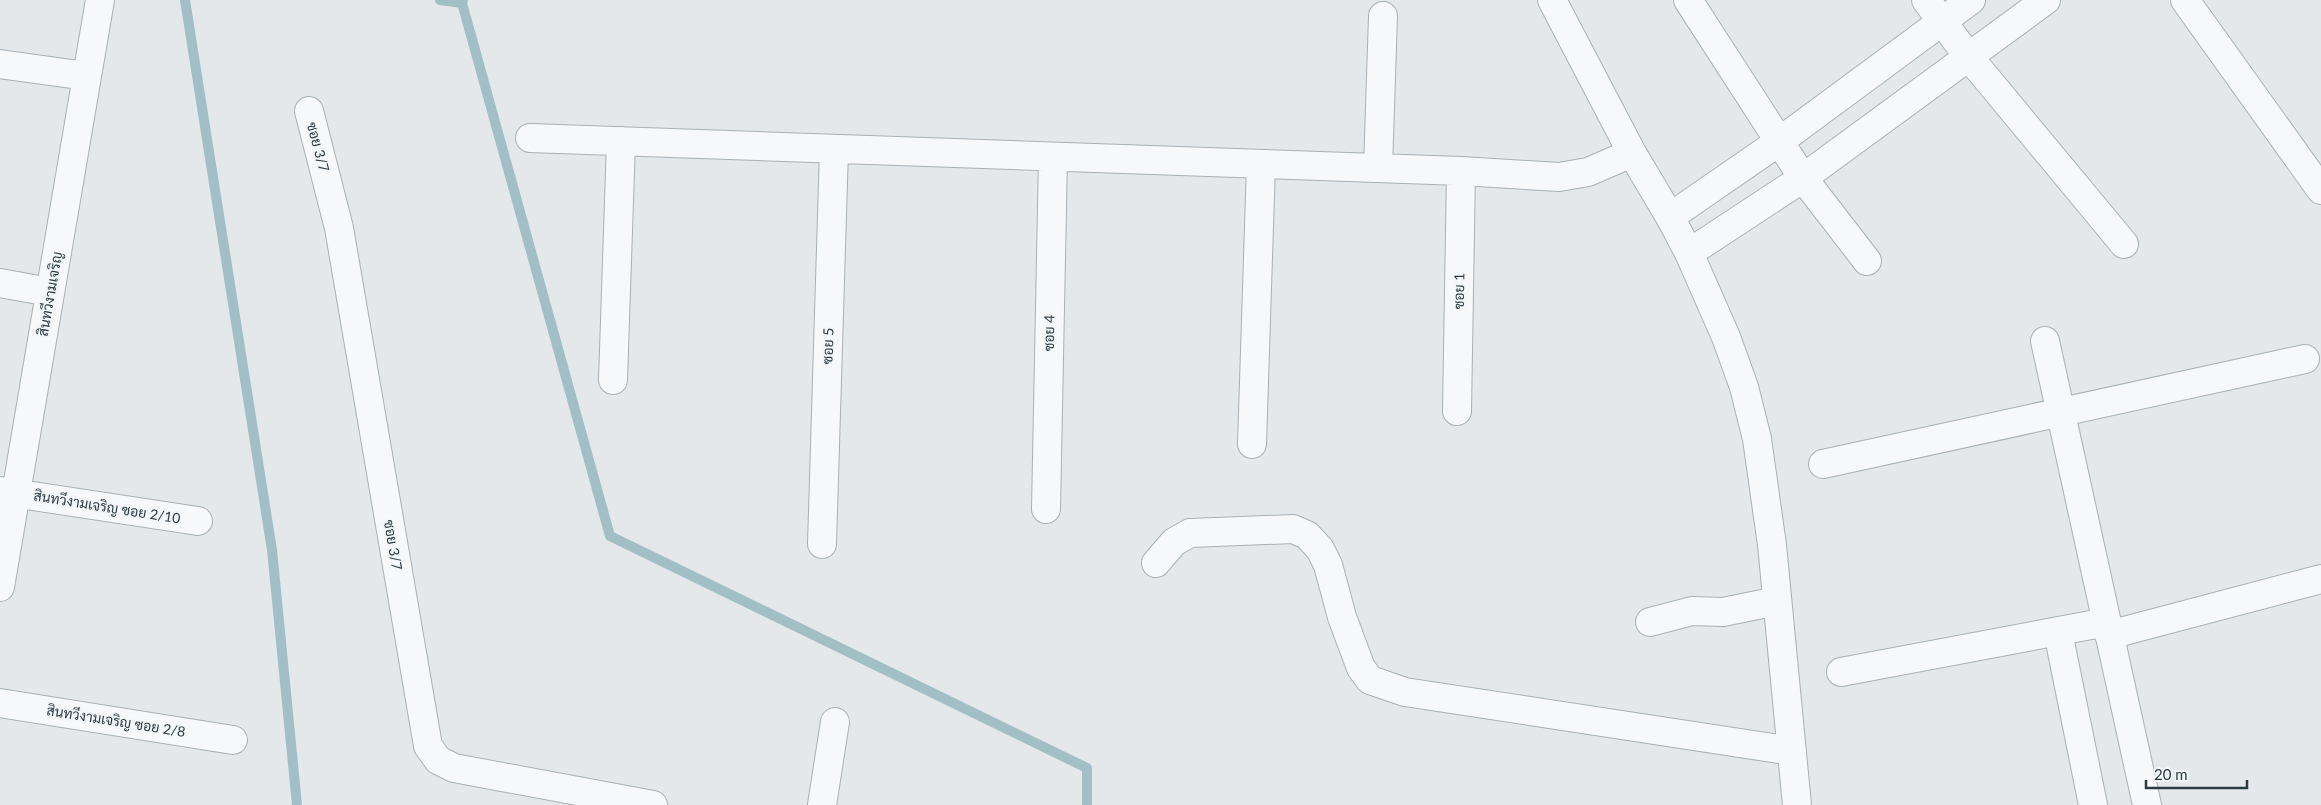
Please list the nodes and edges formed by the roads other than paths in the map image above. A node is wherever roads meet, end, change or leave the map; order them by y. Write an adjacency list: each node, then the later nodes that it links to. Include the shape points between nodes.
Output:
1 (100, 0): 11 (street, สินทวีงามเจริญ)
2 (1552, 0): 17 (street)
3 (1688, 0): 15 (street)
4 (1971, 0): 7 (street)
5 (2046, 0): 9 (street)
6 (2185, 0): 23 (street)
7 (1934, 10): 9 (street); 15 (street)
8 (1383, 16): 20 (street)
9 (1968, 56): 22 (street); 25 (street)
10 (0, 64): 11 (street)
11 (86, 76): 29 (street, สินทวีงามเจริญ)
12 (309, 111): 53 (street, ซอย 3/7, via 340,228 428,746 438,760 454,768)
13 (530, 138): 14 (street)
14 (621, 141): 16 (street); 32 (street)
15 (1780, 141): 22 (street); 24 (street)
16 (834, 149): 18 (street); 40 (street, ซอย 5)
17 (1632, 153): 21 (street, via 1588,172 1559,177); 24 (street)
18 (1053, 157): 19 (street); 38 (street, ซอย 4)
19 (1261, 164): 20 (street); 35 (street)
20 (1378, 168): 21 (street)
21 (1461, 171): 33 (street, ซอย 1)
22 (1803, 178): 26 (street); 27 (street)
23 (2321, 190)
24 (1670, 217): 26 (street)
25 (2124, 244)
26 (1689, 253): 44 (street, via 1744,387 1757,439)
27 (1867, 261)
28 (0, 283): 29 (street)
29 (50, 292): 37 (street, สินทวีงามเจริญ)
30 (2045, 341): 34 (street)
31 (2304, 359): 34 (street)
32 (613, 380)
33 (1456, 411)
34 (2060, 412): 36 (street); 46 (street)
35 (1252, 444)
36 (1823, 464)
37 (8, 492): 39 (street, สินทวีงามเจริญ ซอย 2/10); 43 (street, สินทวีงามเจริญ)
38 (1046, 509)
39 (198, 521)
40 (822, 544)
41 (1156, 563): 52 (street, via 1174,542 1190,532 1293,529 1306,535 1320,549 1361,668 1370,680 1404,692)
42 (2321, 579): 46 (street)
43 (0, 587)
44 (1777, 601): 45 (street, via 1723,612 1692,611); 52 (street)
45 (1650, 622)
46 (2108, 629): 47 (street); 57 (street)
47 (2058, 632): 48 (street); 56 (street)
48 (1841, 672)
49 (0, 703): 51 (street, สินทวีงามเจริญ ซอย 2/8)
50 (836, 722): 54 (street)
51 (233, 740)
52 (1792, 751): 55 (street)
53 (653, 805)
54 (822, 805)
55 (1797, 805)
56 (2093, 805)
57 (2147, 805)

